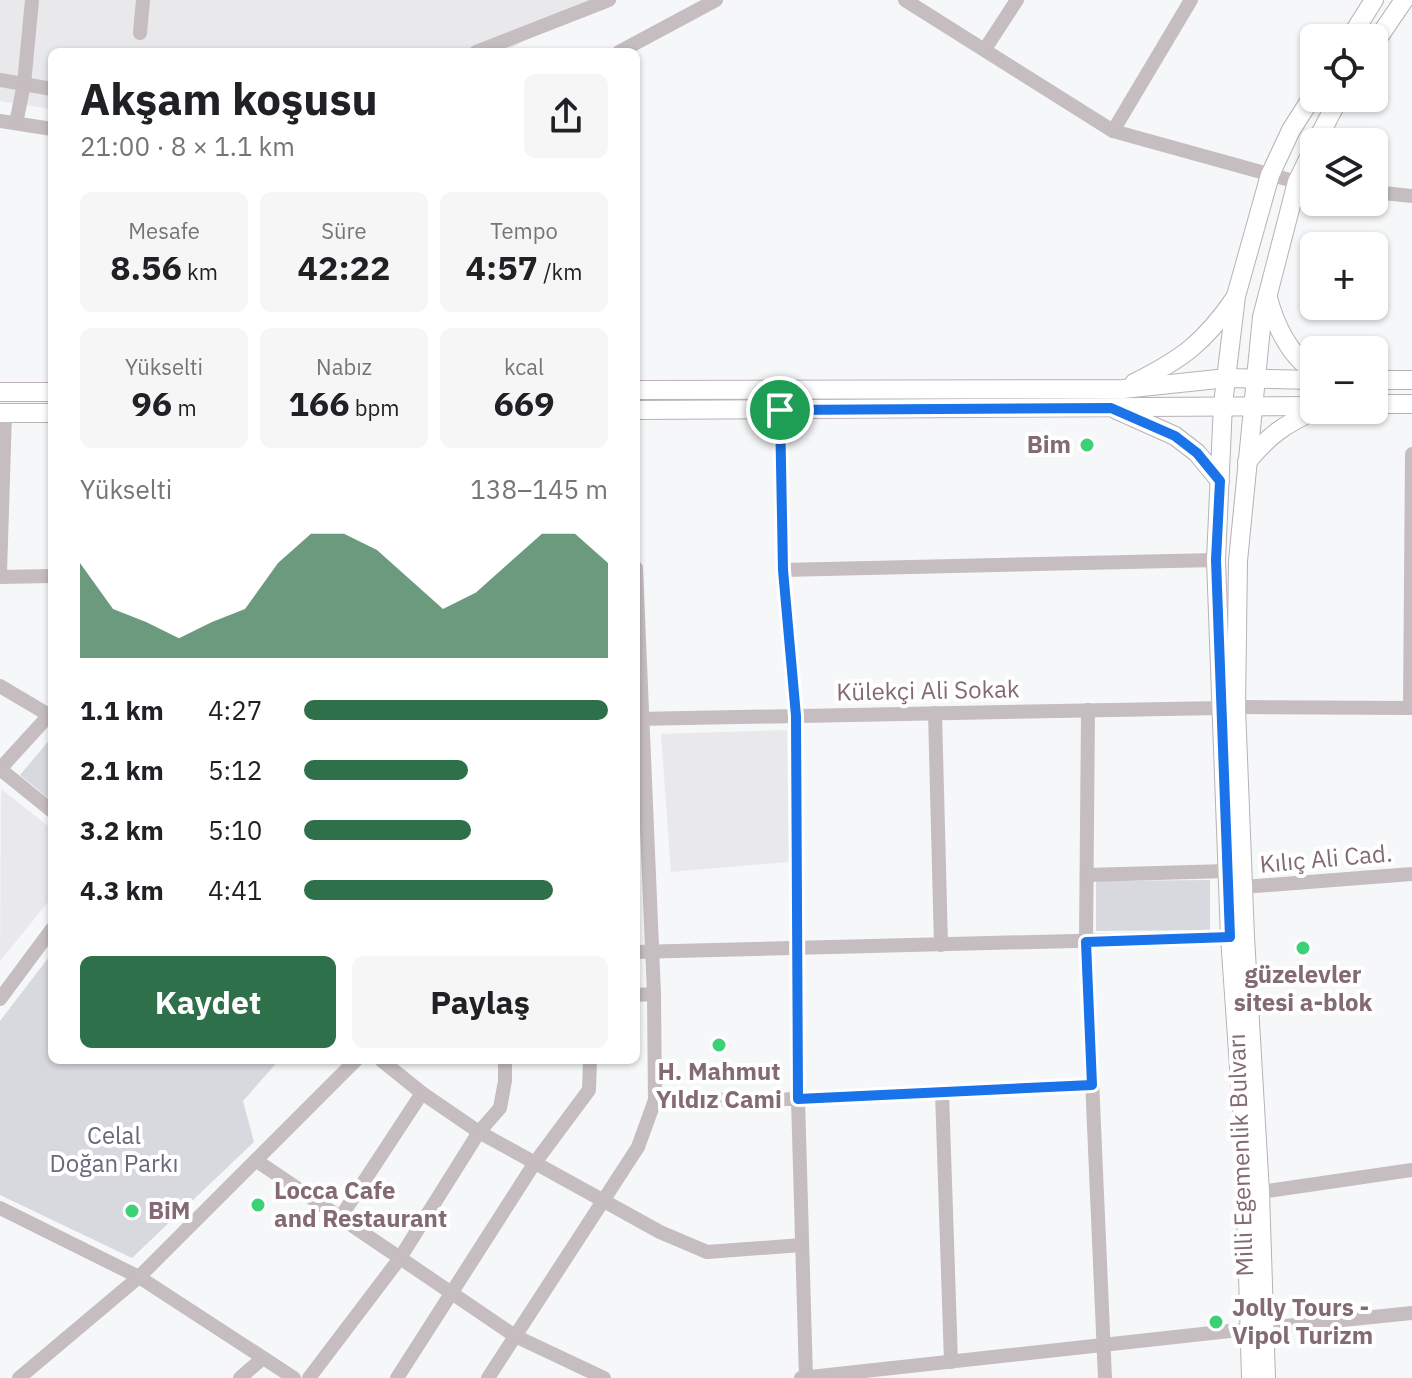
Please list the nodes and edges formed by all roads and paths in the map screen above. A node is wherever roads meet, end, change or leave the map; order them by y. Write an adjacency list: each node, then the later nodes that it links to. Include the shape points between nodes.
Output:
1 (32, 0): 17 (street)
2 (143, 0): 12 (street)
3 (609, 0): 13 (street)
4 (716, 0): 14 (street)
5 (905, 0): 15 (street)
6 (1017, 0): 15 (street)
7 (1191, 0): 23 (street)
8 (1374, 0): 10 (main road)
9 (1404, 0): 11 (main road)
10 (1359, 24)
11 (1388, 24)
12 (140, 33)
13 (486, 48)
14 (626, 48)
15 (985, 49): 23 (street)
16 (0, 80): 17 (street)
17 (24, 84): 18 (street); 21 (street)
18 (48, 88)
19 (1302, 112): 24 (main road)
20 (0, 121): 21 (street)
21 (16, 123): 22 (street)
22 (48, 128)
23 (1113, 131): 24 (street)
24 (1270, 175): 25 (street); 30 (main road)
25 (1300, 182)
26 (1388, 193): 27 (street)
27 (1412, 196)
28 (1300, 201): 29 (main road, Milli Egemenlik Bulvarı)
29 (1267, 295): 31 (main road, via 1273,317); 33 (main road, Milli Egemenlik Bulvarı)
30 (1236, 296): 32 (main road, Milli Egemenlik Bulvarı); 37 (main road, via 1221,319 1176,362)
31 (1300, 362)
32 (1227, 378): 33 (main road); 37 (main road); 41 (main road, Milli Egemenlik Bulvarı)
33 (1256, 380): 34 (main road); 44 (main road, Milli Egemenlik Bulvarı)
34 (1300, 380)
35 (1388, 380): 36 (main road)
36 (1412, 380)
37 (1123, 389): 38 (main road)
38 (640, 390)
39 (0, 392): 40 (main road)
40 (48, 392)
41 (1223, 404): 44 (main road); 45 (main road); 54 (main road, Milli Egemenlik Bulvarı)
42 (1388, 404): 43 (main road)
43 (1412, 404)
44 (1252, 407): 46 (main road); 53 (main road, Milli Egemenlik Bulvarı)
45 (1111, 408): 48 (main road); 54 (main road, via 1175,436)
46 (1300, 408)
47 (640, 410): 48 (main road)
48 (780, 410): 56 (street)
49 (2, 413): 50 (main road); 57 (street)
50 (48, 413)
51 (1300, 416): 53 (main road, via 1280,427)
52 (1412, 454): 61 (street)
53 (1247, 462): 60 (main road, Milli Egemenlik Bulvarı)
54 (1220, 481): 55 (main road, Milli Egemenlik Bulvarı)
55 (1216, 560): 56 (street); 60 (main road, Milli Egemenlik Bulvarı)
56 (783, 570): 66 (street)
57 (0, 575): 58 (street)
58 (48, 576)
59 (0, 686): 63 (street)
60 (1229, 707): 61 (street, Külekçi Ali Sokak); 62 (street, Külekçi Ali Sokak); 71 (main road, Milli Egemenlik Bulvarı); 74 (main road, Milli Egemenlik Bulvarı)
61 (1411, 708)
62 (1088, 710): 64 (street, Külekçi Ali Sokak); 73 (street)
63 (48, 713)
64 (935, 713): 66 (street, Külekçi Ali Sokak); 78 (street)
65 (48, 716): 69 (street)
66 (796, 716): 67 (street, Külekçi Ali Sokak); 79 (street)
67 (640, 718)
68 (640, 736): 80 (street)
69 (0, 769): 70 (street)
70 (48, 808)
71 (1227, 871): 73 (street); 76 (main road, Milli Egemenlik Bulvarı)
72 (1412, 874): 74 (street, Kılıç Ali Cad.)
73 (1087, 875): 77 (street)
74 (1243, 887): 98 (main road, Milli Egemenlik Bulvarı)
75 (48, 934): 84 (street)
76 (1230, 937): 77 (street); 107 (main road, Milli Egemenlik Bulvarı)
77 (1086, 942): 78 (street); 89 (street)
78 (941, 945): 79 (street)
79 (798, 947): 80 (street); 92 (street)
80 (652, 951): 81 (street); 82 (street)
81 (640, 952)
82 (654, 994): 83 (street); 93 (street)
83 (640, 995)
84 (0, 999)
85 (352, 1064): 95 (street)
86 (386, 1064): 91 (street)
87 (505, 1064): 94 (street, via 500,1108)
88 (590, 1064): 96 (street, via 589,1090)
89 (1092, 1085): 90 (street); 109 (street)
90 (942, 1092): 92 (street); 111 (street)
91 (422, 1093): 94 (street); 101 (street)
92 (798, 1099): 93 (street); 102 (street)
93 (655, 1100): 99 (street, via 638,1147)
94 (479, 1132): 96 (street); 103 (street)
95 (257, 1161): 101 (street); 104 (street)
96 (534, 1164): 99 (street); 105 (street)
97 (1412, 1170): 98 (street)
98 (1260, 1192): 107 (main road, Milli Egemenlik Bulvarı)
99 (603, 1201): 102 (street, via 707,1252); 108 (street)
100 (0, 1208): 104 (street)
101 (340, 1218): 103 (street)
102 (802, 1245): 119 (street)
103 (400, 1258): 105 (street); 115 (street)
104 (139, 1277): 110 (street); 112 (street)
105 (451, 1293): 108 (street); 116 (street)
106 (1412, 1313): 107 (street)
107 (1256, 1328): 109 (street); 121 (main road, Milli Egemenlik Bulvarı); 122 (main road, Milli Egemenlik Bulvarı)
108 (515, 1336): 117 (street); 118 (street)
109 (1104, 1345): 111 (street); 120 (street)
110 (263, 1358): 113 (street); 114 (street)
111 (951, 1362): 119 (street)
112 (19, 1378)
113 (240, 1378)
114 (294, 1378)
115 (309, 1378)
116 (397, 1378)
117 (488, 1378)
118 (604, 1378)
119 (804, 1378)
120 (1105, 1378)
121 (1251, 1378)
122 (1266, 1378)

